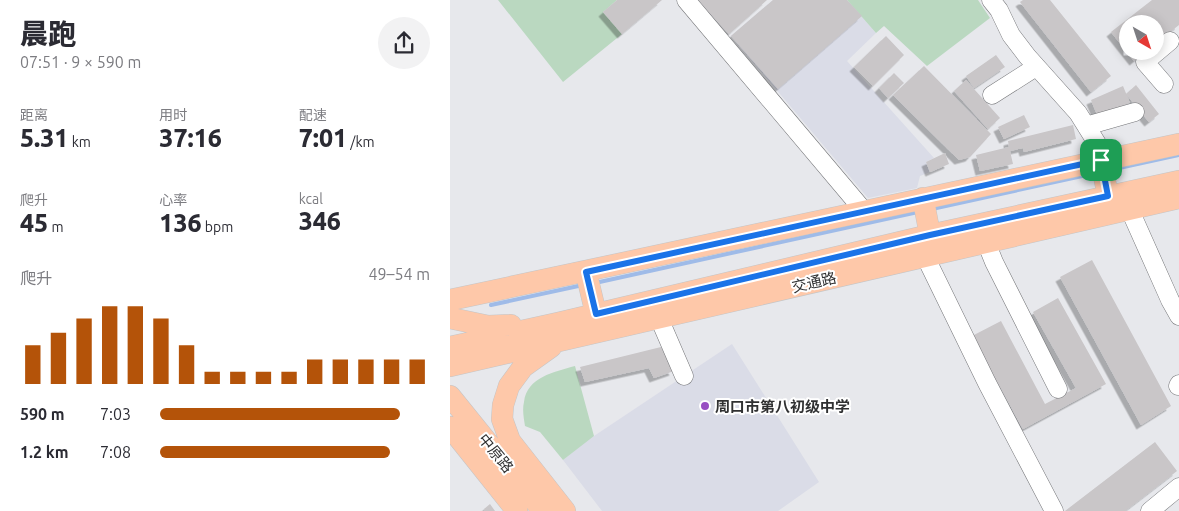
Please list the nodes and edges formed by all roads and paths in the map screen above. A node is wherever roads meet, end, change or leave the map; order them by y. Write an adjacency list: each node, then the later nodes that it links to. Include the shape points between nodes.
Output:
1 (686, 0): 16 (street)
2 (991, 0): 4 (street, via 1011,35)
3 (1176, 42): 5 (street, via 1145,62)
4 (1036, 67): 6 (street); 8 (street)
5 (1164, 84)
6 (992, 95)
7 (1135, 112): 8 (street)
8 (1086, 126): 10 (street, via 1098,145)
9 (1179, 144): 10 (main road)
10 (1101, 160): 12 (main road); 13 (main road)
11 (1179, 181): 12 (main road, 交通路)
12 (1108, 196): 17 (main road, 交通路)
13 (922, 198): 16 (main road); 17 (main road)
14 (1179, 198): 15 (main road, 交通路)
15 (1129, 208): 18 (main road, 交通路); 23 (street)
16 (864, 211): 20 (main road)
17 (930, 235): 22 (main road, 交通路)
18 (986, 242): 19 (main road, 交通路); 30 (street)
19 (925, 256): 25 (main road, 交通路); 38 (street)
20 (586, 272): 21 (main road); 22 (main road)
21 (450, 300)
22 (596, 314): 26 (main road, 交通路)
23 (1179, 316)
24 (450, 318): 26 (main road, via 488,326)
25 (659, 318): 26 (main road, 交通路); 29 (street)
26 (559, 332): 27 (main road, 交通路); 28 (main road, 交通路); 37 (main road, via 508,386 502,419 510,441)
27 (450, 347)
28 (450, 366)
29 (684, 376)
30 (1058, 389)
31 (450, 396): 36 (main road, 中原路)
32 (450, 428): 35 (main road, 中原路)
33 (450, 449): 35 (main road)
34 (1179, 487): 39 (street)
35 (511, 504)
36 (543, 511)
37 (565, 511)
38 (1054, 511)
39 (1150, 511)

